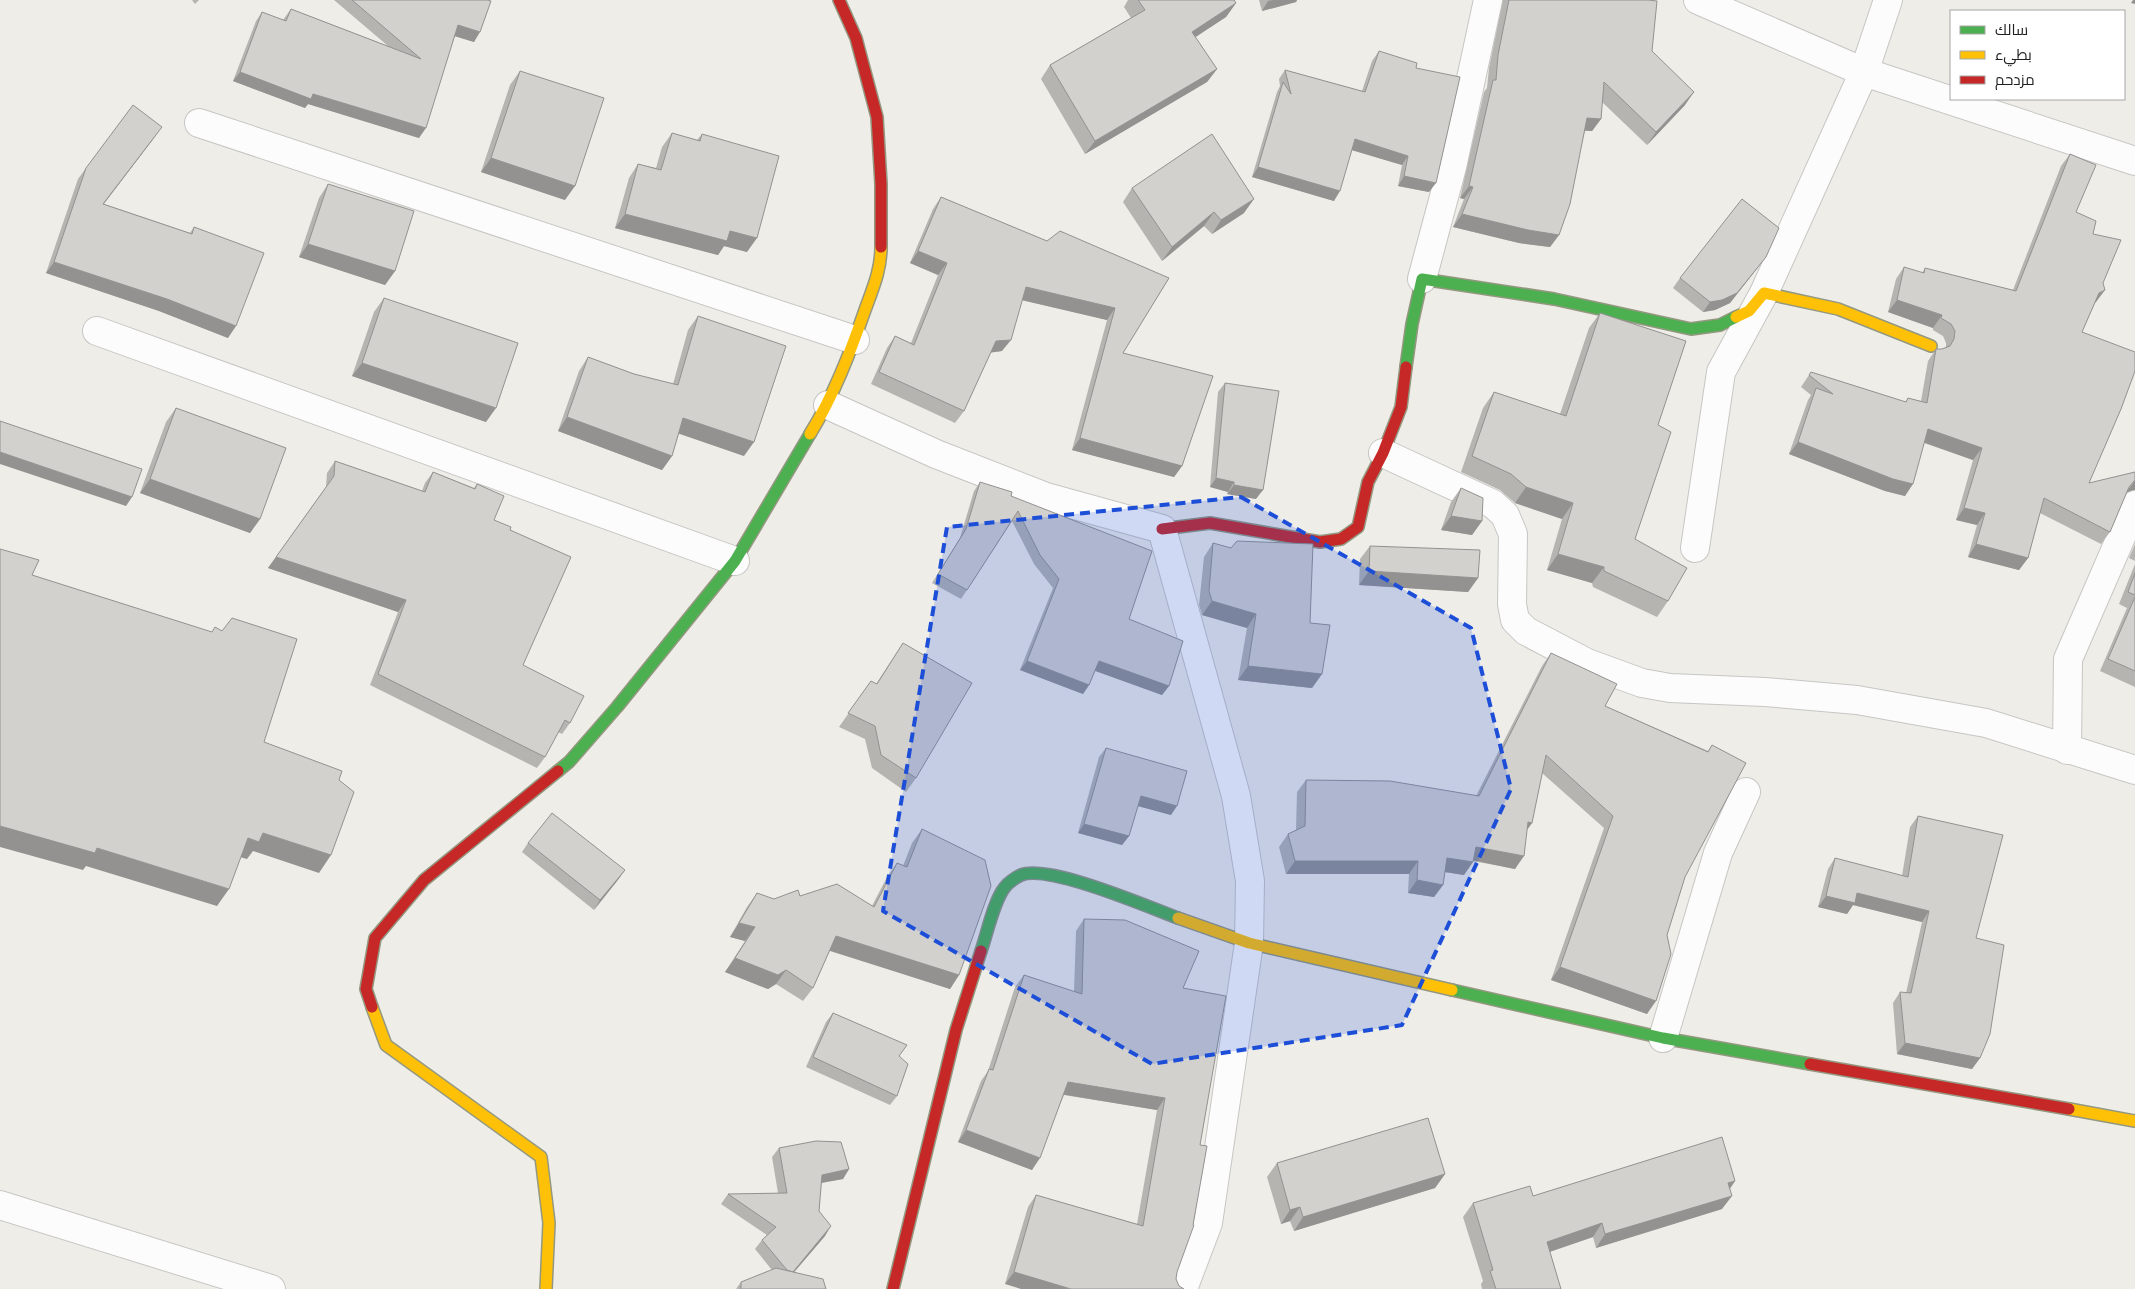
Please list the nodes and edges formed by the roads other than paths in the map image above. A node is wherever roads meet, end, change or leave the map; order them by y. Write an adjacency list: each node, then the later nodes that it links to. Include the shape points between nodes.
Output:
1 (839, 0): 11 (street, via 856,38 876,117 881,184 881,266)
2 (1488, 0): 8 (street, via 1452,167)
3 (1698, 0): 5 (street)
4 (1888, 0): 5 (street)
5 (1864, 72): 7 (street); 9 (street)
6 (199, 123): 11 (street)
7 (2135, 161)
8 (1422, 279): 9 (street, via 1554,299 1691,329 1720,325 1749,311); 14 (street, via 1412,324 1401,407)
9 (1764, 293): 12 (street, via 1838,309); 17 (street, via 1721,372)
10 (98, 331): 18 (street)
11 (855, 340): 13 (street)
12 (1932, 346)
13 (828, 405): 16 (street, via 936,454 1046,497); 18 (street)
14 (1383, 453): 16 (street, via 1368,482 1358,527 1341,539 1320,542 1210,523); 19 (street, via 1493,504 1505,515 1512,534 1515,620 1526,630 1587,663 1642,683 1670,688 1857,700 1986,723)
15 (2135, 505): 19 (street, via 2068,659)
16 (1162, 530): 22 (street, via 1236,796 1250,881)
17 (1695, 548)
18 (735, 561): 27 (street, via 569,762 424,880 375,938 366,989 386,1045 541,1157 549,1223)
19 (2067, 750): 20 (street)
20 (2135, 770)
21 (1746, 792): 23 (street, via 1718,853)
22 (1249, 943): 23 (street); 28 (street, via 1074,881 1043,874 1021,875 1005,887 956,1030); 29 (street, via 1208,1223)
23 (1663, 1038): 24 (street)
24 (2135, 1121)
25 (0, 1205): 26 (street)
26 (271, 1289)
27 (546, 1289)
28 (893, 1289)
29 (1183, 1289)

